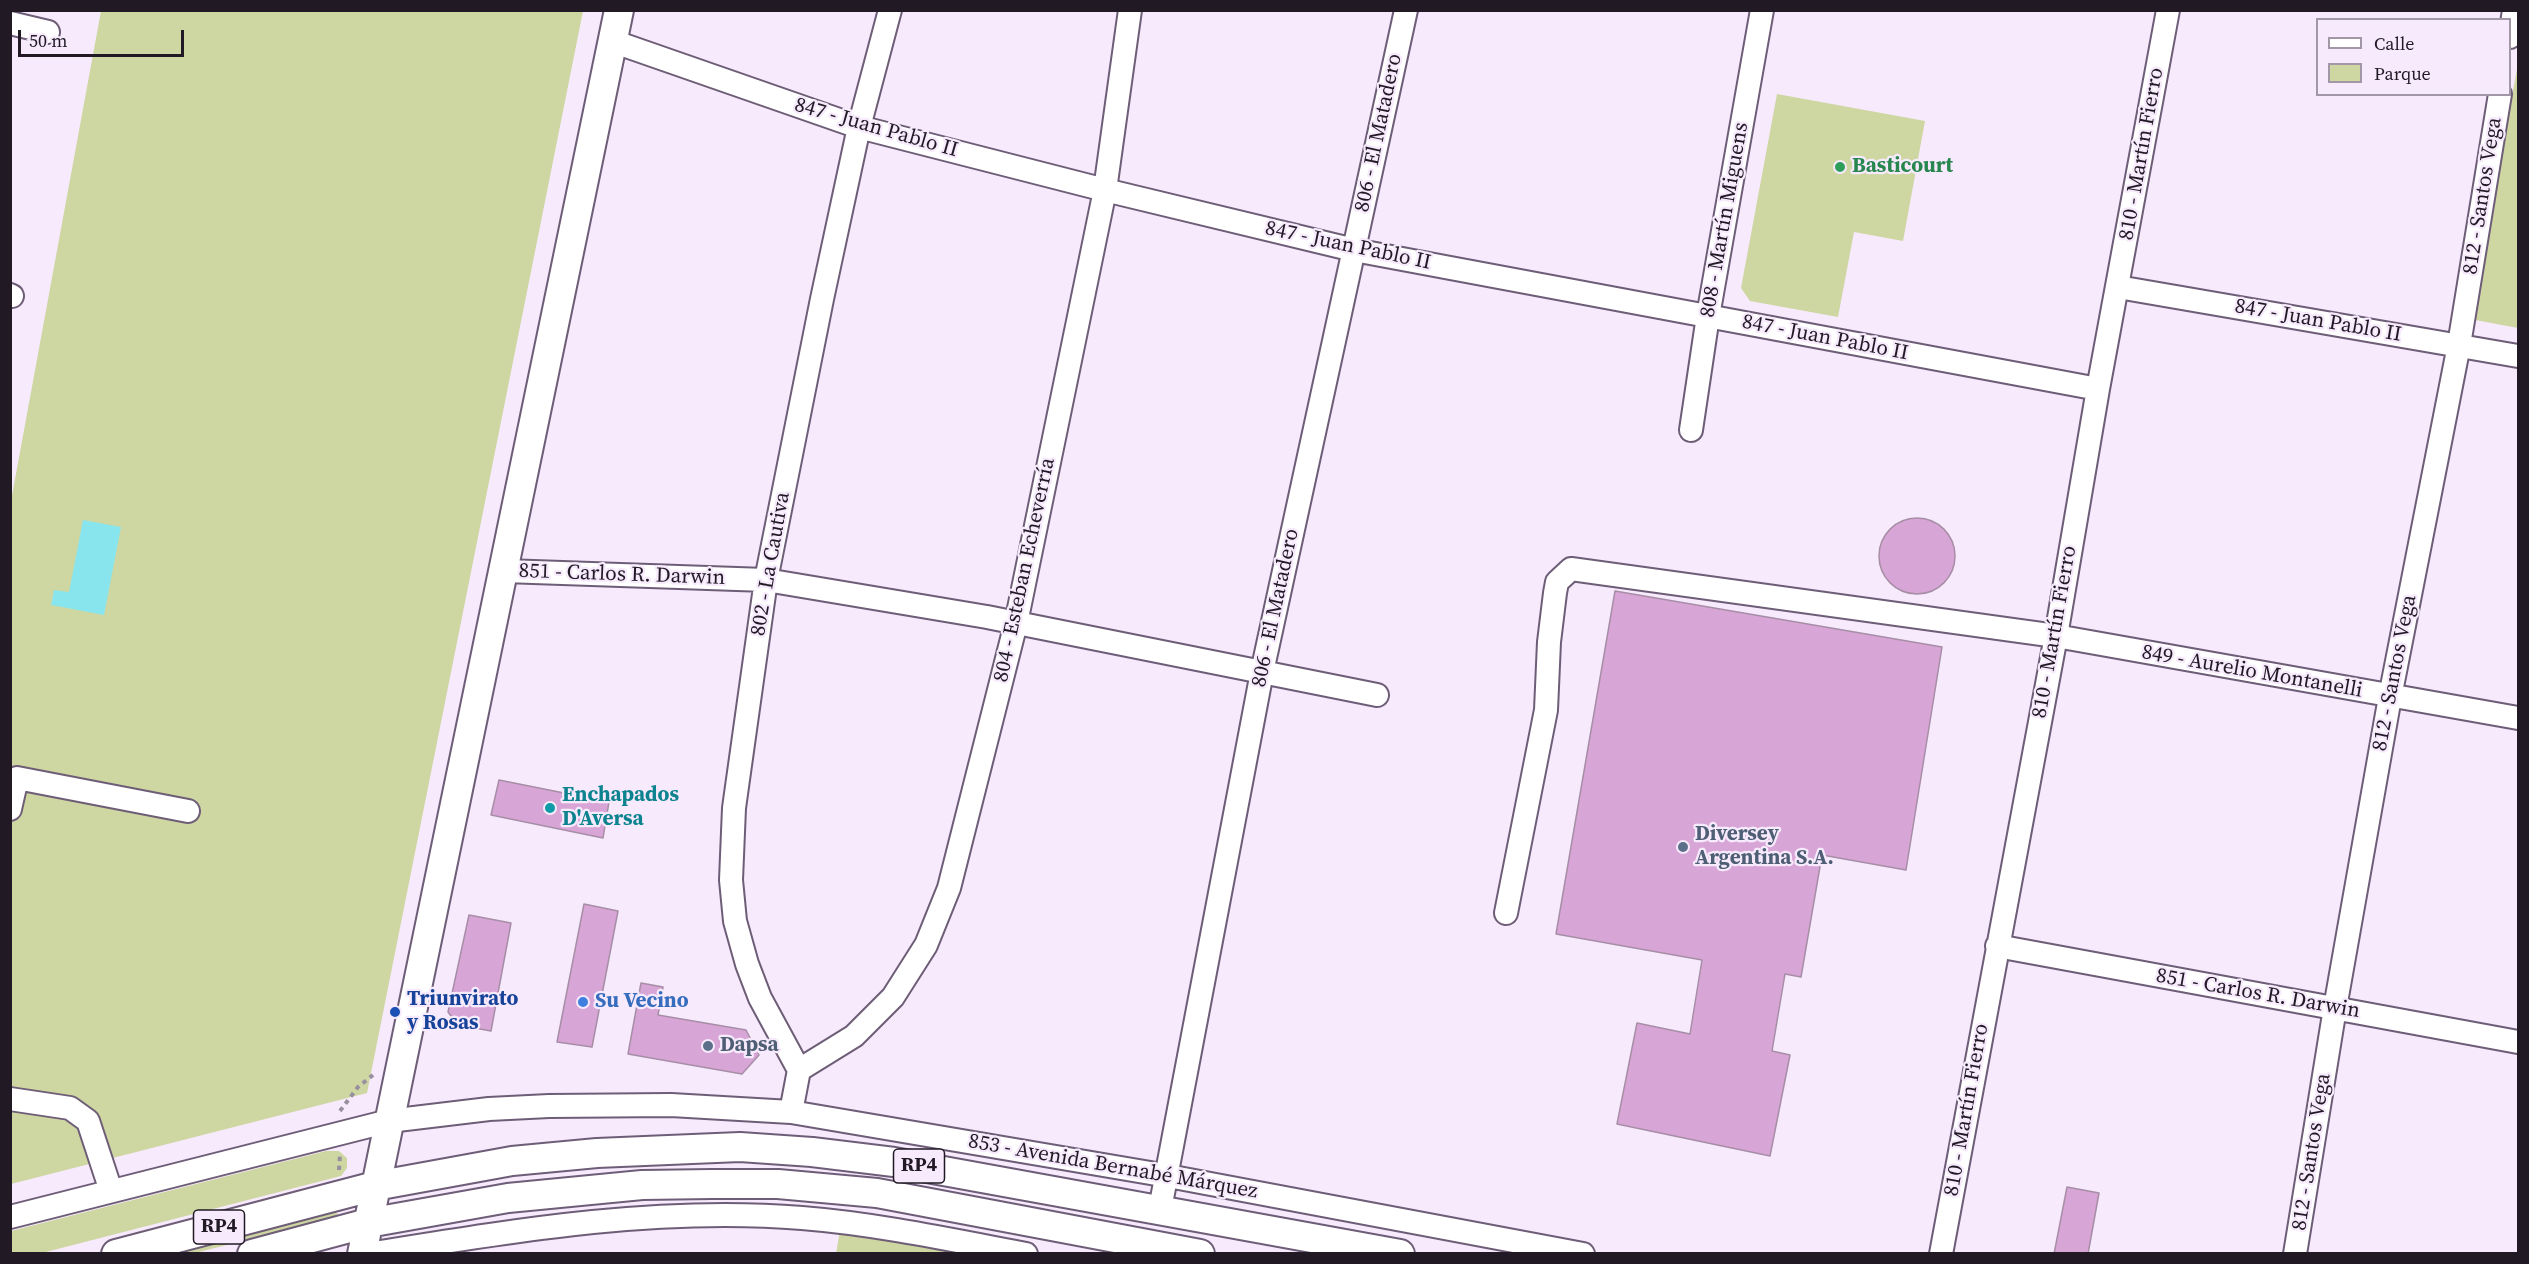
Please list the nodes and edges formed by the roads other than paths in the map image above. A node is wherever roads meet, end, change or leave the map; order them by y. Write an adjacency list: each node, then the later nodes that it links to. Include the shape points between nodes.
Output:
1 (619, 10): 11 (main road)
2 (890, 10): 13 (street, 802 - La Cautiva)
3 (1130, 10): 14 (street, 804 - Esteban Echeverría)
4 (1406, 10): 15 (street, 806 - El Matadero)
5 (1762, 10): 17 (street, 808 - Martín Miguens)
6 (2168, 10): 16 (street, 810 - Martín Fierro)
7 (2514, 10): 9 (street)
8 (10, 23): 10 (street)
9 (2511, 30)
10 (48, 32)
11 (612, 42): 13 (street, 847 - Juan Pablo II); 22 (main road)
12 (2500, 96): 18 (street, 812 - Santos Vega)
13 (859, 128): 14 (street, 847 - Juan Pablo II); 23 (street, 802 - La Cautiva)
14 (1105, 190): 15 (street, 847 - Juan Pablo II); 24 (street, 804 - Esteban Echeverría)
15 (1354, 250): 17 (street, 847 - Juan Pablo II); 26 (street, 806 - El Matadero)
16 (2118, 287): 18 (street, 847 - Juan Pablo II); 20 (street, 810 - Martín Fierro)
17 (1708, 316): 20 (street, 847 - Juan Pablo II); 21 (street, 808 - Martín Miguens)
18 (2458, 345): 19 (street, 847 - Juan Pablo II); 28 (street, 812 - Santos Vega)
19 (2518, 356)
20 (2098, 389): 25 (street, 810 - Martín Fierro)
21 (1691, 430)
22 (504, 571): 23 (street, 851 - Carlos R. Darwin); 39 (main road)
23 (766, 580): 24 (street, 851 - Carlos R. Darwin); 36 (street, 802 - La Cautiva, via 734,808 731,880 735,921 747,964 760,998)
24 (1016, 623): 26 (street, 851 - Carlos R. Darwin); 36 (street, 804 - Esteban Echeverría, via 958,857 926,945 893,997 872,1020 854,1036)
25 (2056, 636): 28 (street, 849 - Aurelio Montanelli); 32 (street, 849 - Aurelio Montanelli, via 1571,569 1557,582 1546,710); 33 (street, 810 - Martín Fierro)
26 (1262, 672): 27 (street, 851 - Carlos R. Darwin); 40 (street, 806 - El Matadero)
27 (1377, 695)
28 (2390, 697): 29 (street, 849 - Aurelio Montanelli); 34 (street, 812 - Santos Vega)
29 (2518, 718)
30 (10, 809): 31 (street, via 17,778)
31 (188, 811)
32 (1506, 913)
33 (1997, 946): 34 (street, 851 - Carlos R. Darwin); 54 (street, 810 - Martín Fierro)
34 (2335, 1008): 35 (street, 851 - Carlos R. Darwin); 55 (street, 812 - Santos Vega)
35 (2518, 1042)
36 (799, 1070): 38 (street)
37 (10, 1099): 42 (street, via 70,1108 88,1121)
38 (791, 1112): 39 (street, 853 - Avenida Bernabé Márquez, via 671,1105 549,1106); 40 (street, 853 - Avenida Bernabé Márquez)
39 (389, 1121): 41 (main road); 42 (street, 853 - Avenida Bernabé Márquez)
40 (1168, 1176): 43 (street, 806 - El Matadero); 53 (street, 853 - Avenida Bernabé Márquez)
41 (375, 1186): 43 (main road, 853 - Avenida Bernabé Márquez / RP4, via 512,1161 740,1147 894,1162); 45 (main road); 46 (main road, RP4)
42 (111, 1191): 44 (street, 853 - Avenida Bernabé Márquez)
43 (1160, 1209): 52 (main road, 853 - Avenida Bernabé Márquez / RP4)
44 (10, 1217)
45 (368, 1223): 47 (main road, RP4); 48 (main road); 51 (main road, RP4, via 508,1198 579,1190 642,1185 778,1184 877,1193)
46 (116, 1254)
47 (252, 1254)
48 (362, 1254)
49 (369, 1254): 50 (street, via 535,1227 739,1216 802,1218 885,1228)
50 (1026, 1254)
51 (1200, 1254)
52 (1400, 1254)
53 (1583, 1254)
54 (1941, 1254)
55 (2295, 1254)

